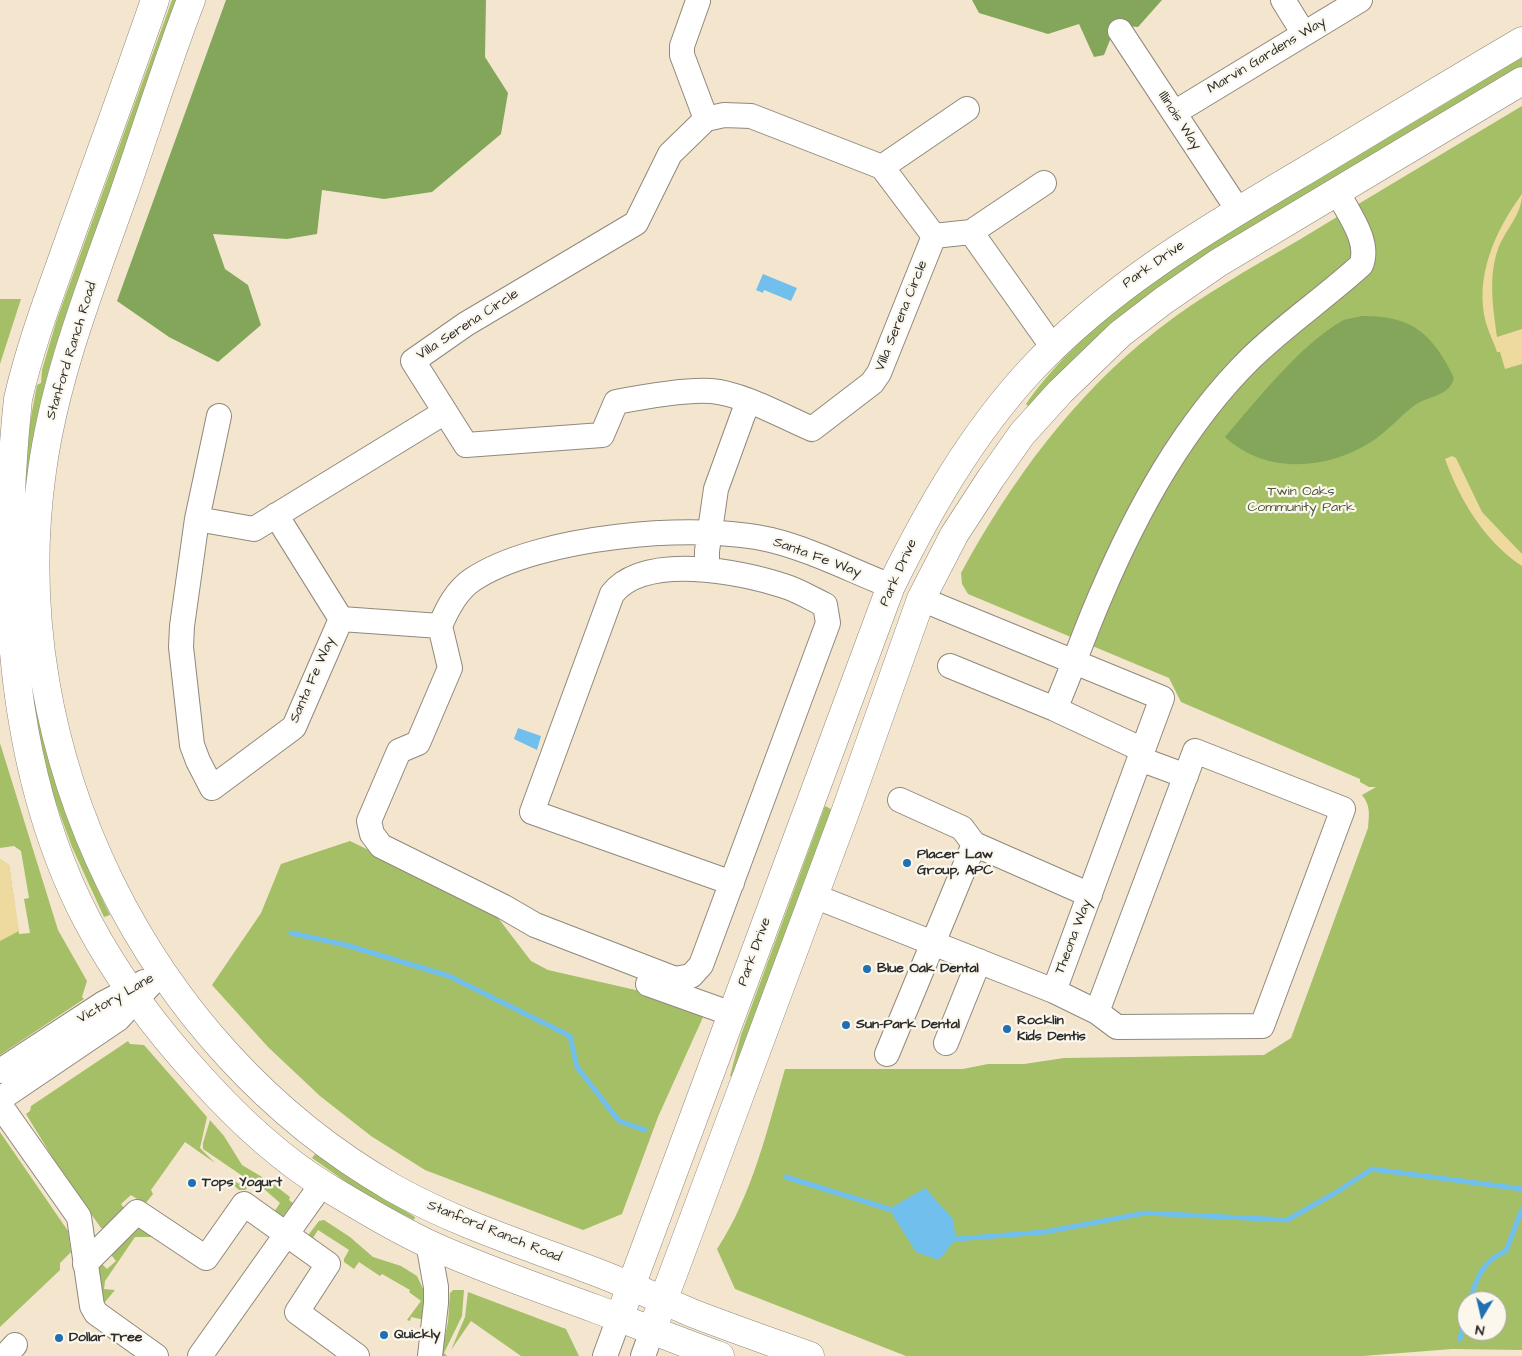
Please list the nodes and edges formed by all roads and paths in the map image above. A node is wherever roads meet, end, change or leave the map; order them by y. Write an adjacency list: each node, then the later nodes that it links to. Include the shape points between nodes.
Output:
1 (155, 0): 48 (main road, via 40,324 19,397 6,472 1,587 7,663 33,783 70,884)
2 (191, 0): 46 (main road, Stanford Ranch Road, via 64,368 41,475 36,548 42,656 56,728 73,790 88,833 118,899)
3 (1283, 0): 7 (street)
4 (1360, 0): 7 (street, Marvin Gardens Way)
5 (698, 1): 12 (street, via 682,46 682,55)
6 (1120, 31): 11 (street, Illinois Way)
7 (1304, 34): 11 (street, Marvin Gardens Way)
8 (1522, 41): 16 (main road, Park Drive)
9 (1522, 80): 15 (main road)
10 (967, 109): 13 (street)
11 (1174, 112): 16 (street, Illinois Way)
12 (706, 119): 13 (street, via 724,115 751,116); 22 (street, Villa Serena Circle, via 670,154 636,224 466,324 413,361)
13 (882, 168): 18 (street)
14 (1044, 183): 17 (street)
15 (1337, 191): 29 (main road, via 1218,263 1163,301 1090,361 1022,434 990,478 954,535); 32 (street, via 1362,241 1362,265 1252,358 1194,426 1144,502 1100,597)
16 (1238, 210): 19 (main road, Park Drive, via 1116,291)
17 (971, 232): 18 (street); 19 (street)
18 (934, 236): 21 (street, Villa Serena Circle, via 880,373 872,383 812,429)
19 (1054, 349): 20 (main road, Park Drive)
20 (1006, 400): 28 (main road, Park Drive, via 938,495); 29 (main road, via 1007,432 962,494 928,553 917,578)
21 (748, 401): 22 (street, Villa Serena Circle, via 712,391 652,396 616,402 602,435 466,445); 26 (street, via 716,489)
22 (446, 412): 24 (street)
23 (219, 416): 25 (street)
24 (276, 515): 25 (street, via 254,529); 30 (street)
25 (196, 519): 30 (street, Santa Fe Way, via 182,647 192,745 212,788 294,727)
26 (711, 531): 27 (street); 28 (street, Santa Fe Way, via 771,540); 31 (street, Santa Fe Way, via 586,541 504,563 471,580 450,602)
27 (707, 570): 40 (street, via 747,575 785,586 826,606 828,614 828,623); 40 (street, via 670,570 634,577 612,594 532,812)
28 (891, 586): 38 (main road, via 906,596 908,605 853,753); 50 (main road, Park Drive)
29 (921, 599): 32 (street); 38 (main road)
30 (341, 619): 31 (street)
31 (440, 626): 44 (street, via 450,668 418,743 399,751 369,821 372,834 381,846 535,925)
32 (1076, 662): 34 (street); 35 (street, Theona Way, via 1162,698)
33 (950, 666): 34 (street)
34 (1055, 709): 35 (street)
35 (1141, 754): 36 (street); 41 (street, Theona Way)
36 (1186, 776): 49 (street); 49 (street, via 1195,752 1343,810 1262,1026 1117,1028)
37 (900, 800): 39 (street, via 962,828)
38 (846, 810): 42 (main road)
39 (974, 844): 41 (street); 43 (street)
40 (732, 883): 44 (street, via 701,965 691,976 675,979)
41 (1090, 895): 47 (street, Theona Way)
42 (814, 896): 43 (street, Theona Way); 61 (main road)
43 (932, 942): 45 (street, Theona Way); 52 (street)
44 (602, 951): 50 (street, via 605,969)
45 (979, 961): 47 (street, Theona Way); 51 (street)
46 (161, 973): 48 (street, Victory Lane); 60 (main road, Stanford Ranch Road, via 248,1077 302,1126 362,1168 393,1188 459,1221)
47 (1054, 991): 49 (street)
48 (132, 994): 53 (street, Victory Lane); 54 (street, Victory Lane, via 118,1019); 56 (main road, via 223,1102 250,1128)
49 (1097, 1012)
50 (732, 1014): 60 (main road, Park Drive)
51 (946, 1043)
52 (887, 1054)
53 (0, 1071)
54 (0, 1099)
55 (0, 1104): 59 (street, via 79,1218)
56 (322, 1184): 57 (street); 58 (main road)
57 (286, 1234): 59 (street, via 244,1204 206,1258 137,1212); 65 (street); 66 (street, via 328,1264 297,1312)
58 (428, 1243): 62 (main road); 67 (street, via 436,1302)
59 (85, 1264): 64 (street, via 96,1313)
60 (631, 1288): 61 (main road, Stanford Ranch Road); 62 (main road, Park Drive)
61 (662, 1300): 63 (main road); 71 (main road, Stanford Ranch Road)
62 (619, 1318): 63 (main road); 68 (street, Park Drive)
63 (652, 1330): 69 (street); 70 (main road)
64 (156, 1356)
65 (200, 1356)
66 (357, 1356)
67 (430, 1356)
68 (605, 1356)
69 (643, 1356)
70 (720, 1356)
71 (810, 1356)

